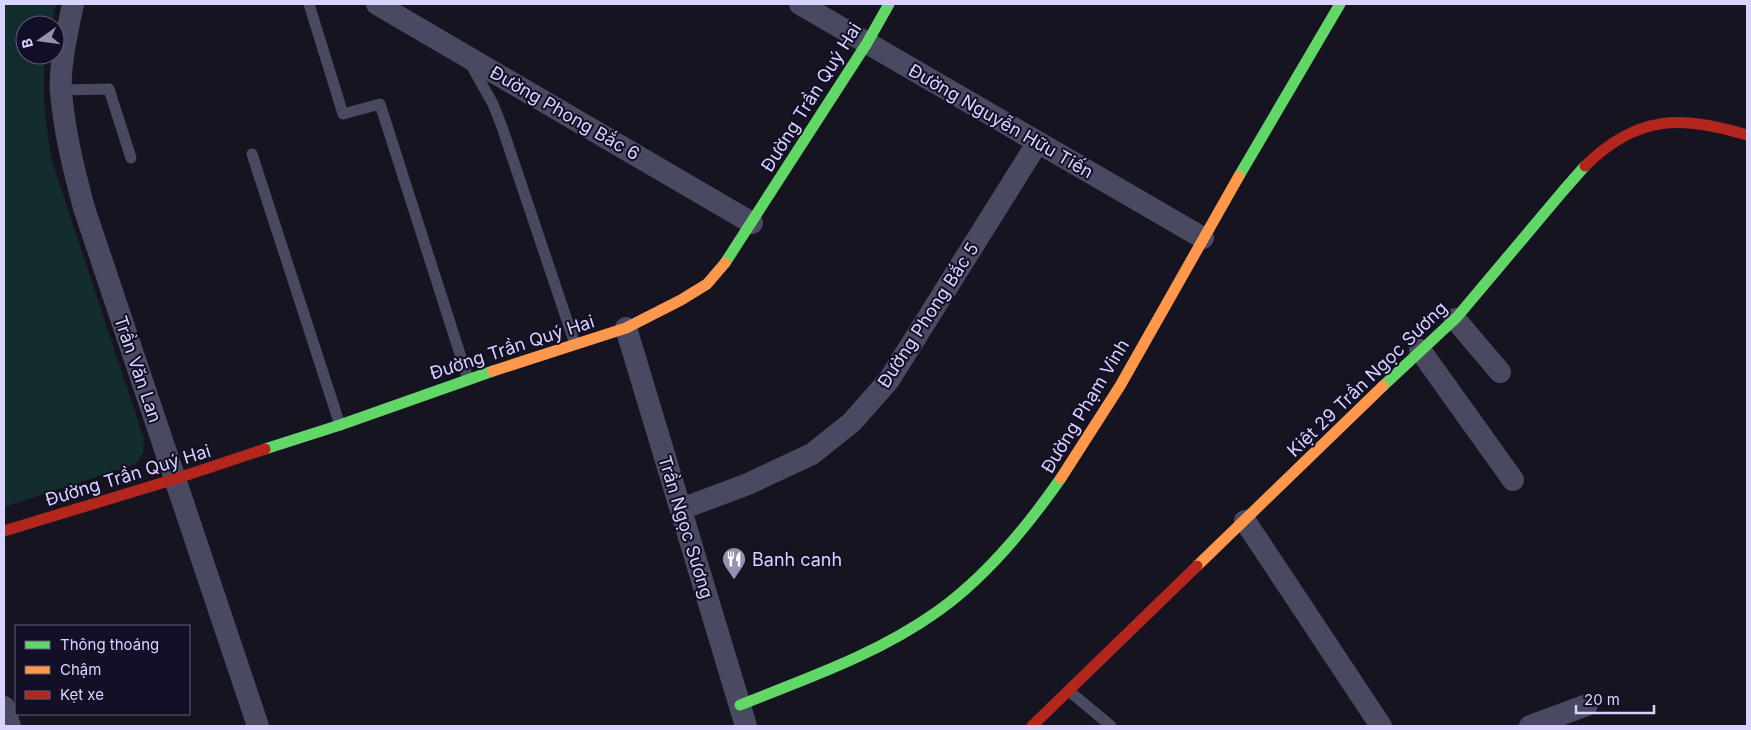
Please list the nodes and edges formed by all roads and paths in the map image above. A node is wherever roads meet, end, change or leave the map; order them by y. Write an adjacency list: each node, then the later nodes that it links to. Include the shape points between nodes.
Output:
1 (74, 4): 9 (street, Trần Văn Lan, via 65,45)
2 (309, 4): 21 (lane, via 343,114 380,104)
3 (377, 4): 8 (street, Đường Phong Bắc 6)
4 (800, 4): 7 (street, Đường Nguyễn Hữu Tiến)
5 (889, 4): 7 (street, Đường Trần Quý Hai)
6 (1340, 4): 15 (street, Đường Phạm Vinh)
7 (867, 43): 11 (street, Đường Nguyễn Hữu Tiến); 14 (street, Đường Trần Quý Hai)
8 (466, 56): 14 (street, Đường Phong Bắc 6); 18 (lane, via 502,127)
9 (61, 90): 13 (lane, via 109,89); 23 (street, Trần Văn Lan, via 69,150 84,208)
10 (1747, 135): 16 (street, Kiệt 29 Trần Ngọc Sương, via 1724,127 1688,122 1664,123 1639,128 1615,141 1567,186)
11 (1038, 142): 15 (street, Đường Nguyễn Hữu Tiến); 25 (street, Đường Phong Bắc 5, via 889,380 852,422 812,454 748,484)
12 (252, 154): 22 (lane)
13 (131, 158)
14 (752, 223): 17 (street, Đường Trần Quý Hai, via 729,259 707,284)
15 (1203, 238): 29 (street, Đường Phạm Vinh, via 1090,438 1053,492 978,577 940,610 902,636 832,669)
16 (1455, 319): 19 (street, Kiệt 29 Trần Ngọc Sương); 20 (street)
17 (626, 328): 18 (street, Đường Trần Quý Hai); 25 (street, Trần Ngọc Sương)
18 (575, 344): 21 (street, Đường Trần Quý Hai)
19 (1420, 350): 24 (street); 26 (street, Kiệt 29 Trần Ngọc Sương)
20 (1500, 372)
21 (468, 379): 22 (street, Đường Trần Quý Hai)
22 (340, 425): 23 (street, Đường Trần Quý Hai)
23 (175, 479): 27 (street, Đường Trần Quý Hai); 33 (street, Trần Văn Lan)
24 (1513, 480)
25 (681, 509): 29 (street, Trần Ngọc Sương)
26 (1245, 521): 28 (street, Kiệt 29 Trần Ngọc Sương); 37 (street)
27 (4, 531)
28 (1069, 691): 35 (street, Kiệt 29 Trần Ngọc Sương); 36 (lane)
29 (740, 705): 34 (street, Trần Ngọc Sương)
30 (1587, 705): 38 (street)
31 (4, 707): 32 (street)
32 (10, 726)
33 (258, 726)
34 (746, 726)
35 (1032, 726)
36 (1111, 726)
37 (1381, 726)
38 (1530, 726)

